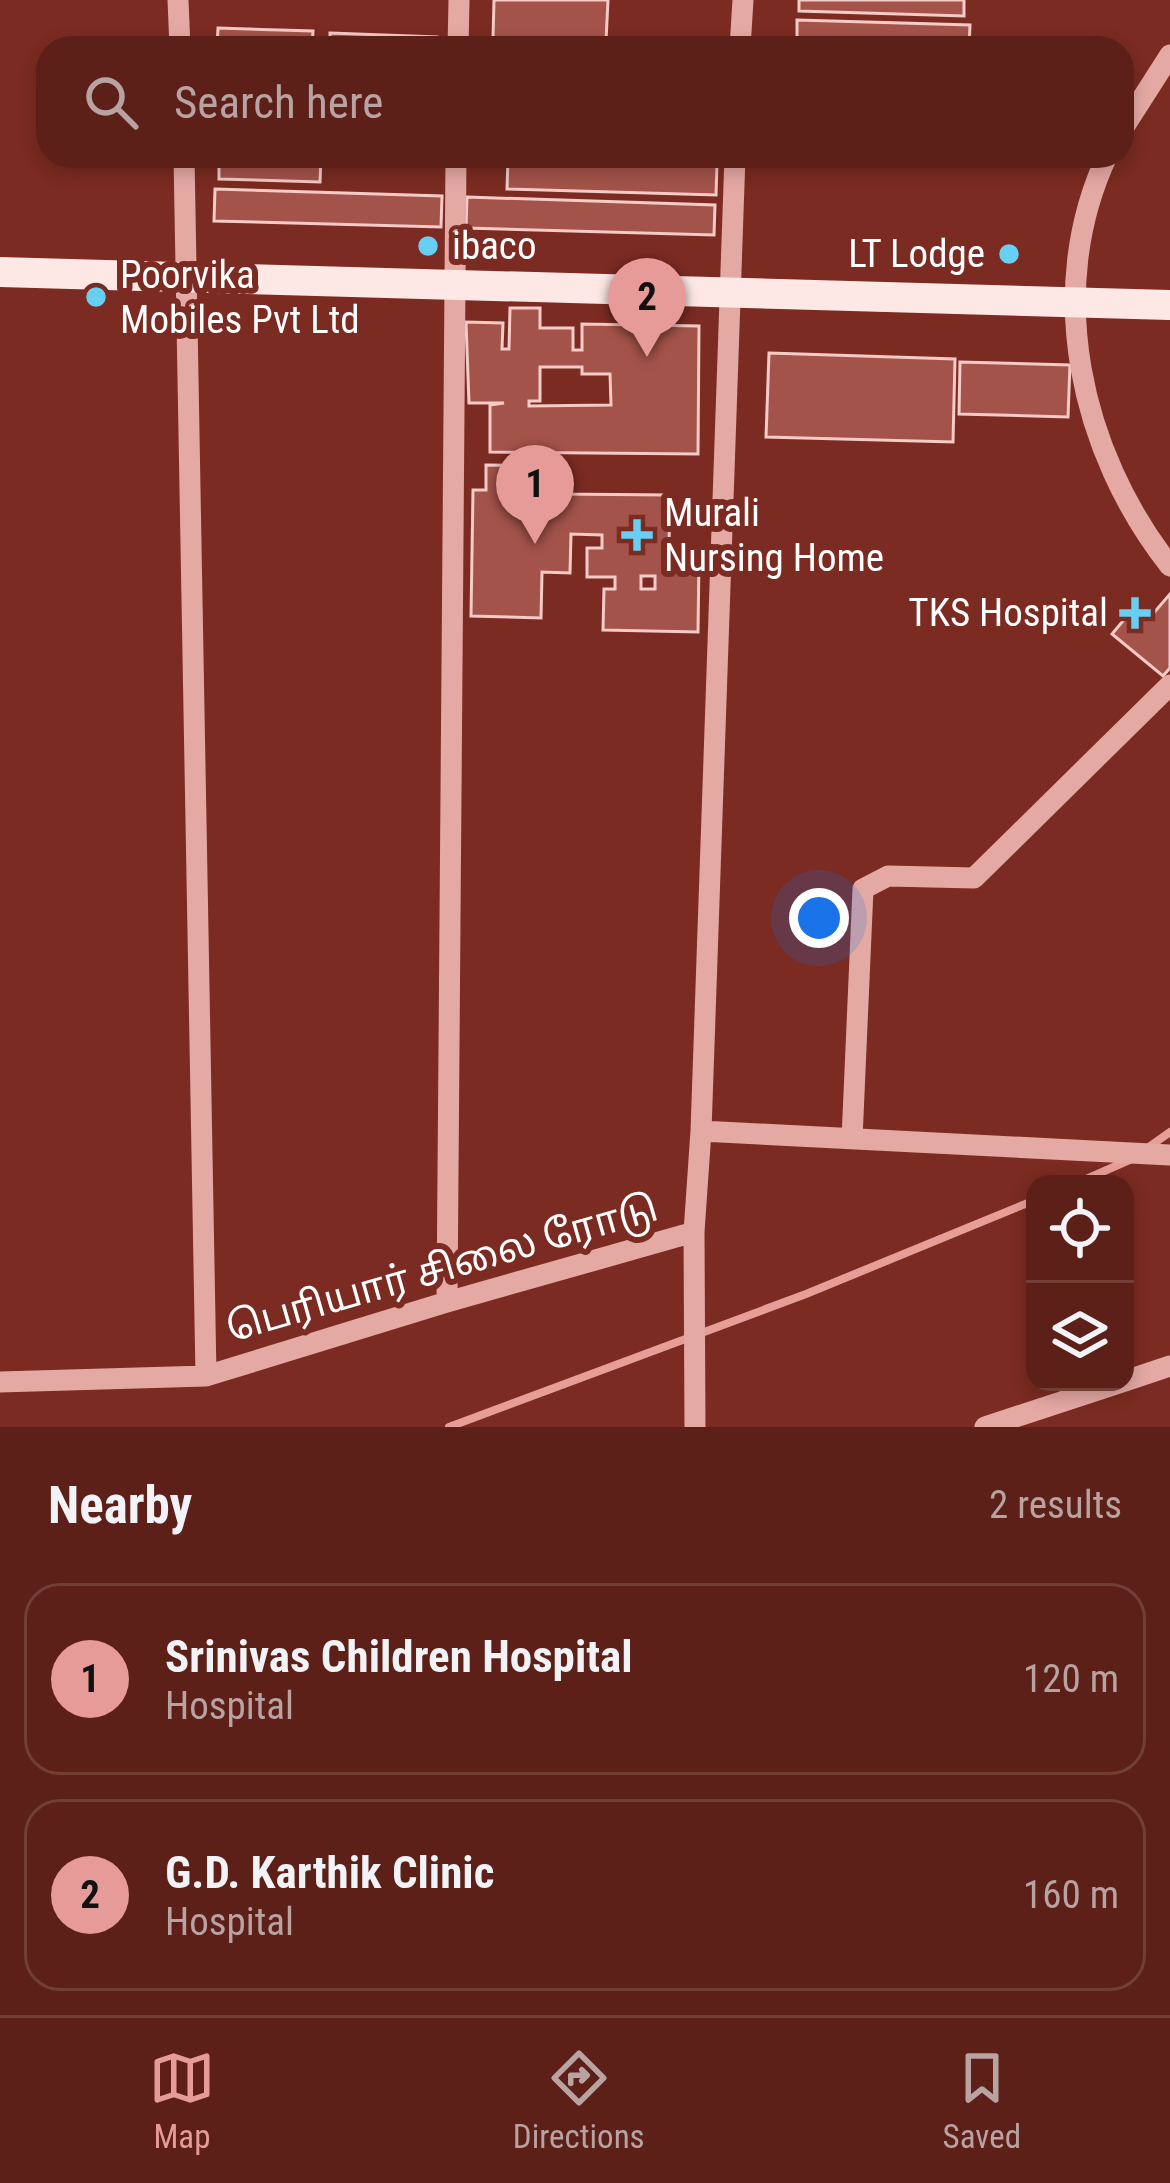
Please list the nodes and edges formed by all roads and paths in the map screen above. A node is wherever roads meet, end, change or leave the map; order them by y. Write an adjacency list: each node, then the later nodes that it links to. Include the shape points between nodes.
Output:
1 (178, 0): 4 (street)
2 (459, 0): 5 (street)
3 (742, 0): 6 (street)
4 (180, 36)
5 (458, 36)
6 (740, 36)
7 (1170, 55): 8 (street)
8 (1134, 111)
9 (184, 168): 14 (street)
10 (457, 168): 15 (street)
11 (734, 168): 16 (street, பெரியார் சிலை ரோடு)
12 (1103, 168): 17 (street, via 1080,234)
13 (0, 272): 14 (main road)
14 (189, 278): 15 (main road); 27 (street)
15 (454, 285): 16 (main road); 25 (street)
16 (728, 293): 17 (main road); 21 (street, பெரியார் சிலை ரோடு)
17 (1073, 303): 18 (main road); 19 (street, via 1094,421 1123,491)
18 (1170, 304)
19 (1170, 566)
20 (1170, 685): 22 (street, via 974,878 888,876 863,889)
21 (700, 1131): 22 (street); 24 (street, பெரியார் சிலை ரோடு)
22 (852, 1139): 23 (street)
23 (1170, 1155)
24 (694, 1232): 25 (street, பெரியார் சிலை ரோடு); 32 (street)
25 (447, 1302): 27 (street, பெரியார் சிலை ரோடு)
26 (1170, 1366): 28 (street)
27 (206, 1376): 29 (street, பெரியார் சிலை ரோடு)
28 (1134, 1378)
29 (0, 1382)
30 (1101, 1391): 31 (street)
31 (1031, 1419): 33 (street)
32 (695, 1427)
33 (985, 1427)

